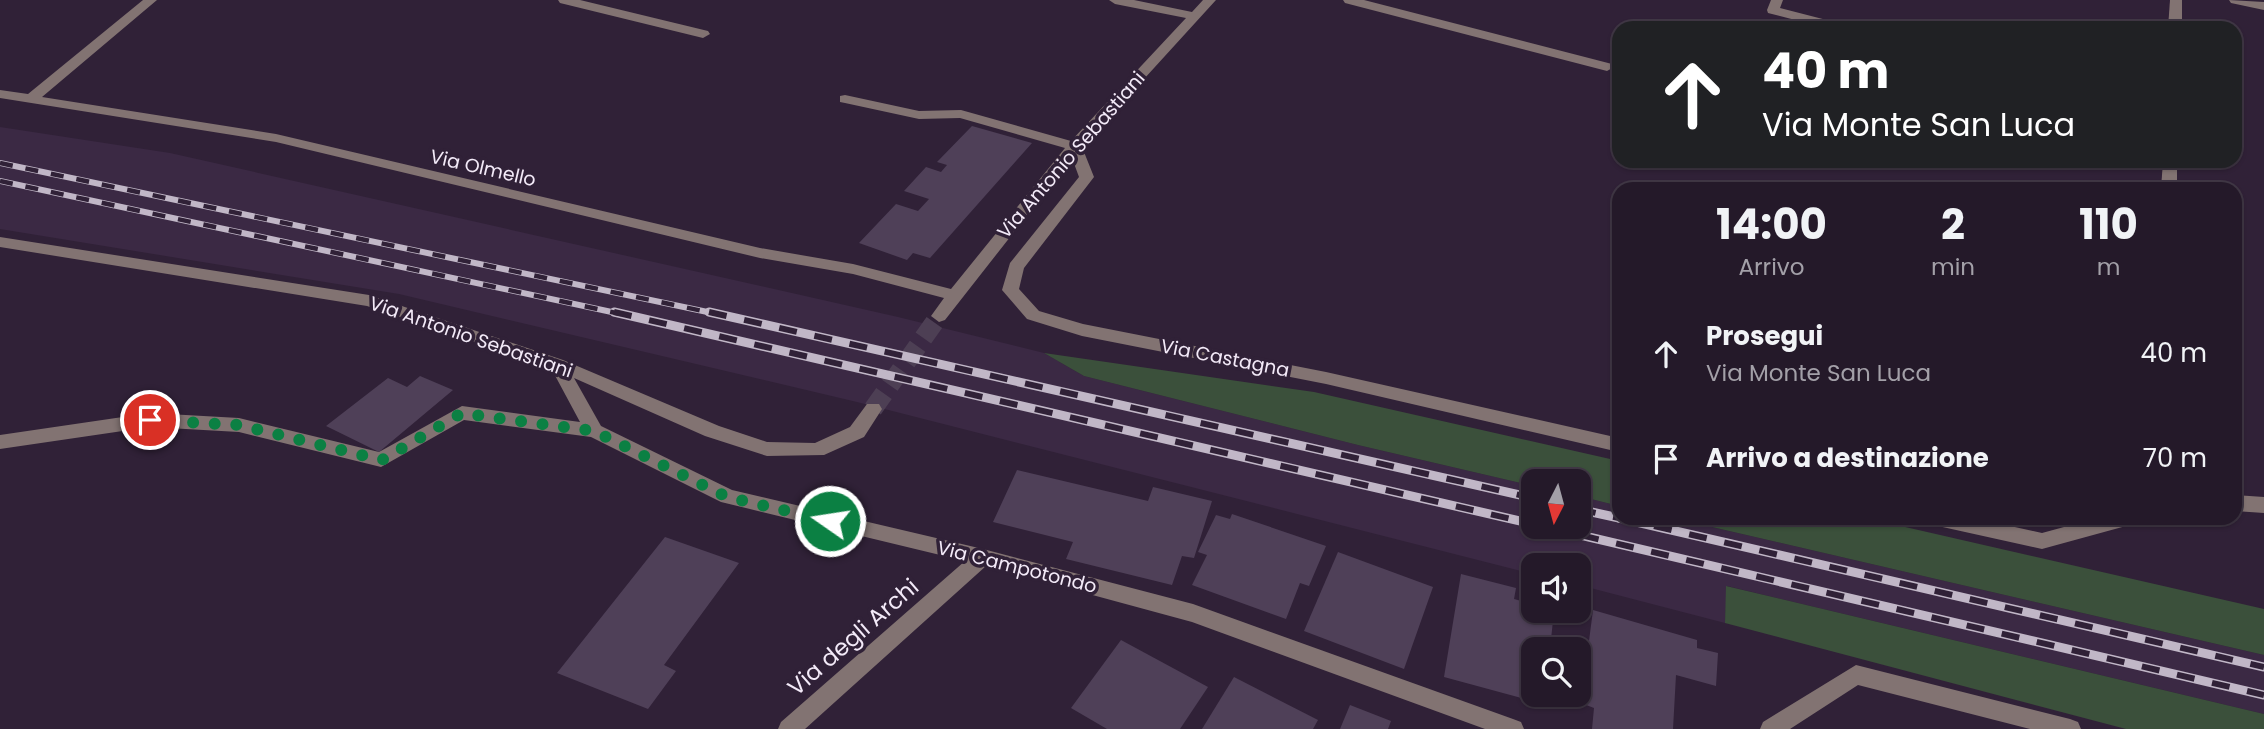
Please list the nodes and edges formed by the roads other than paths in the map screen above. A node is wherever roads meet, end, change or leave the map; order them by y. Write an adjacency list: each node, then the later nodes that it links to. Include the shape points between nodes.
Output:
1 (151, 0): 16 (street)
2 (564, 0): 13 (street)
3 (1115, 0): 10 (street)
4 (1210, 0): 10 (street, Via Antonio Sebastiani)
5 (1349, 0): 14 (street)
6 (1777, 0): 11 (street, via 1773,10)
7 (2176, 0): 12 (street)
8 (2235, 0): 9 (street)
9 (2264, 6)
10 (1194, 16): 18 (street, Via Antonio Sebastiani)
11 (1815, 21)
12 (2175, 21)
13 (702, 34)
14 (1607, 66)
15 (0, 94): 16 (street, Via Olmello)
16 (31, 99): 20 (street, Via Olmello, via 276,138)
17 (845, 99): 18 (street, via 919,115 961,114)
18 (1074, 146): 20 (street, Via Antonio Sebastiani); 26 (street, Via Castagna, via 1087,177 1016,267 1010,290 1033,315 1082,330 1326,378)
19 (0, 242): 22 (street, Via Antonio Sebastiani, via 369,301)
20 (953, 295): 21 (street, Via Antonio Sebastiani)
21 (939, 316)
22 (557, 364): 23 (street, Via Antonio Sebastiani, via 712,431 766,449 817,450 857,432); 24 (street)
23 (873, 409)
24 (594, 431): 25 (street, Via Campotondo, via 462,413 382,460 239,425 150,420); 31 (street, Via Campotondo, via 727,497)
25 (0, 442)
26 (1612, 443)
27 (2242, 503): 28 (street)
28 (2264, 505)
29 (1970, 525): 30 (street, via 2042,541)
30 (2100, 525)
31 (984, 557): 32 (street, Via degli Archi); 33 (street, Via Campotondo, via 1193,614)
32 (789, 729)
33 (1513, 729)
34 (1770, 729): 35 (street, via 1856,675)
35 (2070, 729)

